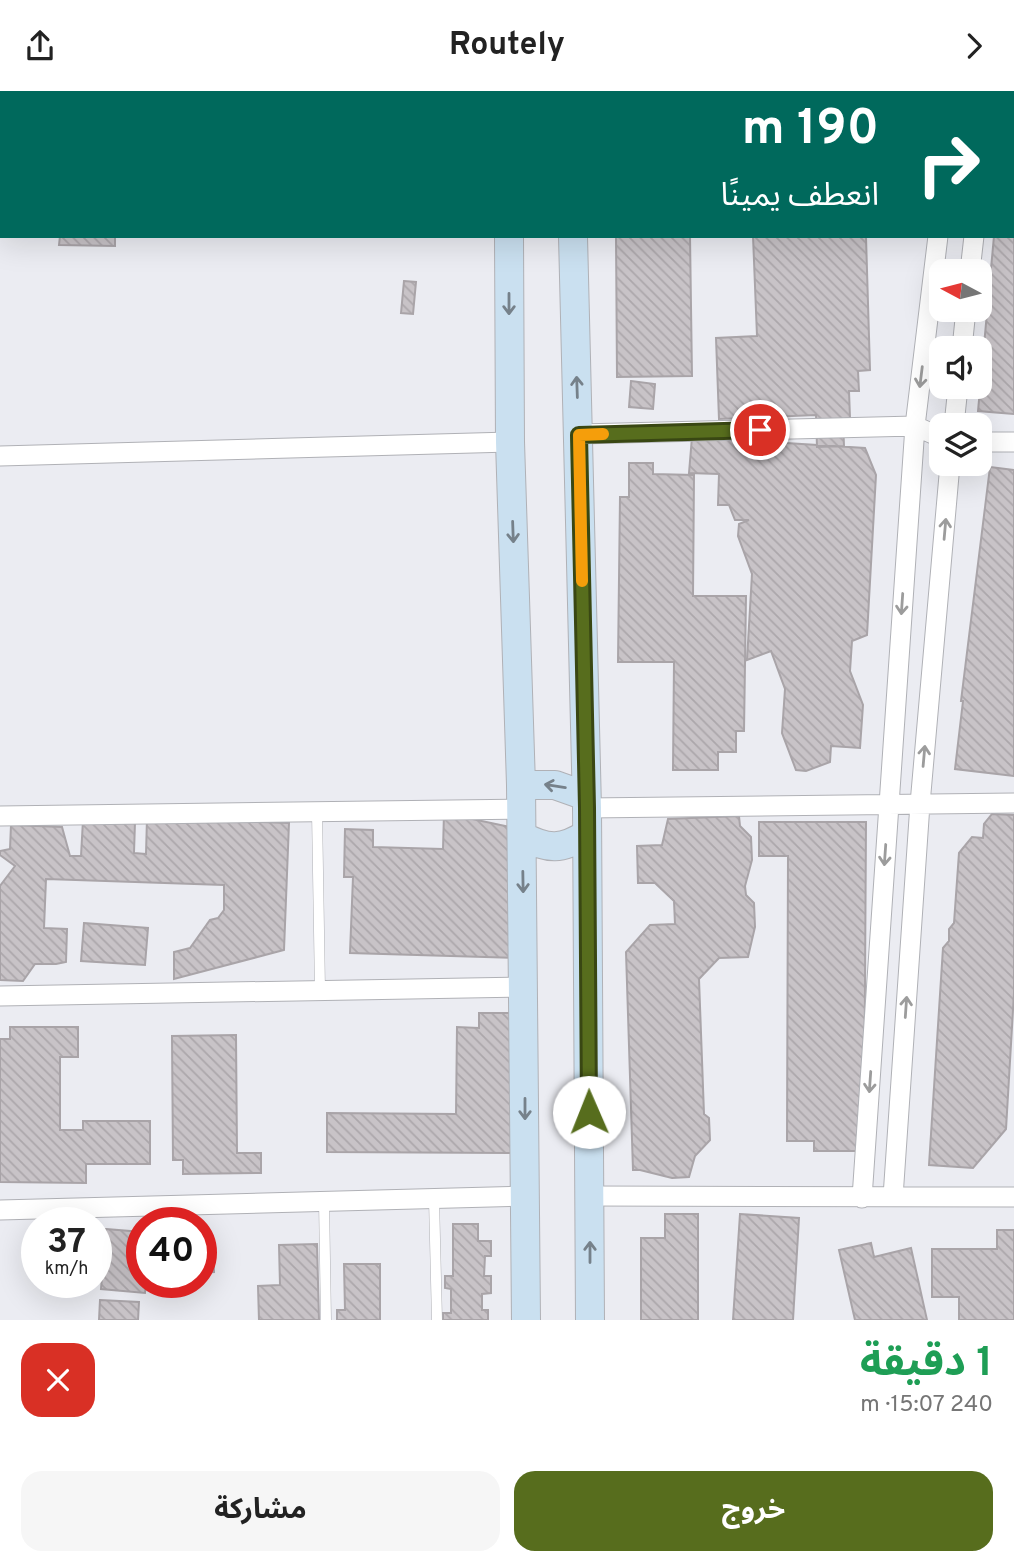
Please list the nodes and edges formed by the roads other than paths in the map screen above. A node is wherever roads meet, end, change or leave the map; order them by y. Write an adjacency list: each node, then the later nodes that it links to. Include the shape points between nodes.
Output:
1 (509, 238): 9 (street, one-way to 9)
2 (573, 238): 8 (street, one-way to 2)
3 (938, 238): 6 (street, one-way to 6)
4 (974, 238): 5 (street)
5 (971, 259)
6 (915, 426): 7 (street); 8 (street); 15 (street, one-way to 15)
7 (929, 432)
8 (579, 435): 19 (street)
9 (510, 442): 12 (street); 17 (street, one-way to 17)
10 (992, 442): 11 (street)
11 (1014, 442)
12 (0, 456)
13 (949, 476): 16 (street, one-way to 13)
14 (1014, 803): 16 (street)
15 (889, 804): 16 (street); 19 (street); 28 (street, one-way to 28)
16 (920, 804): 26 (street, one-way to 16)
17 (522, 810): 18 (street); 19 (street, one-way to 17, via 555,785); 19 (street, via 538,844 555,847 572,843); 21 (street, one-way to 21)
18 (317, 812): 20 (street); 22 (lane)
19 (587, 813): 25 (street)
20 (0, 816)
21 (524, 987): 22 (street); 24 (street, one-way to 24)
22 (320, 990): 23 (street)
23 (0, 996)
24 (525, 1196): 29 (street); 34 (street)
25 (590, 1196): 28 (street); 35 (street, one-way to 25)
26 (893, 1197): 27 (street); 28 (street)
27 (1014, 1197)
28 (862, 1198)
29 (434, 1199): 30 (street); 33 (lane)
30 (324, 1201): 31 (street); 32 (lane)
31 (0, 1210)
32 (326, 1320)
33 (437, 1320)
34 (526, 1320)
35 (590, 1320)

